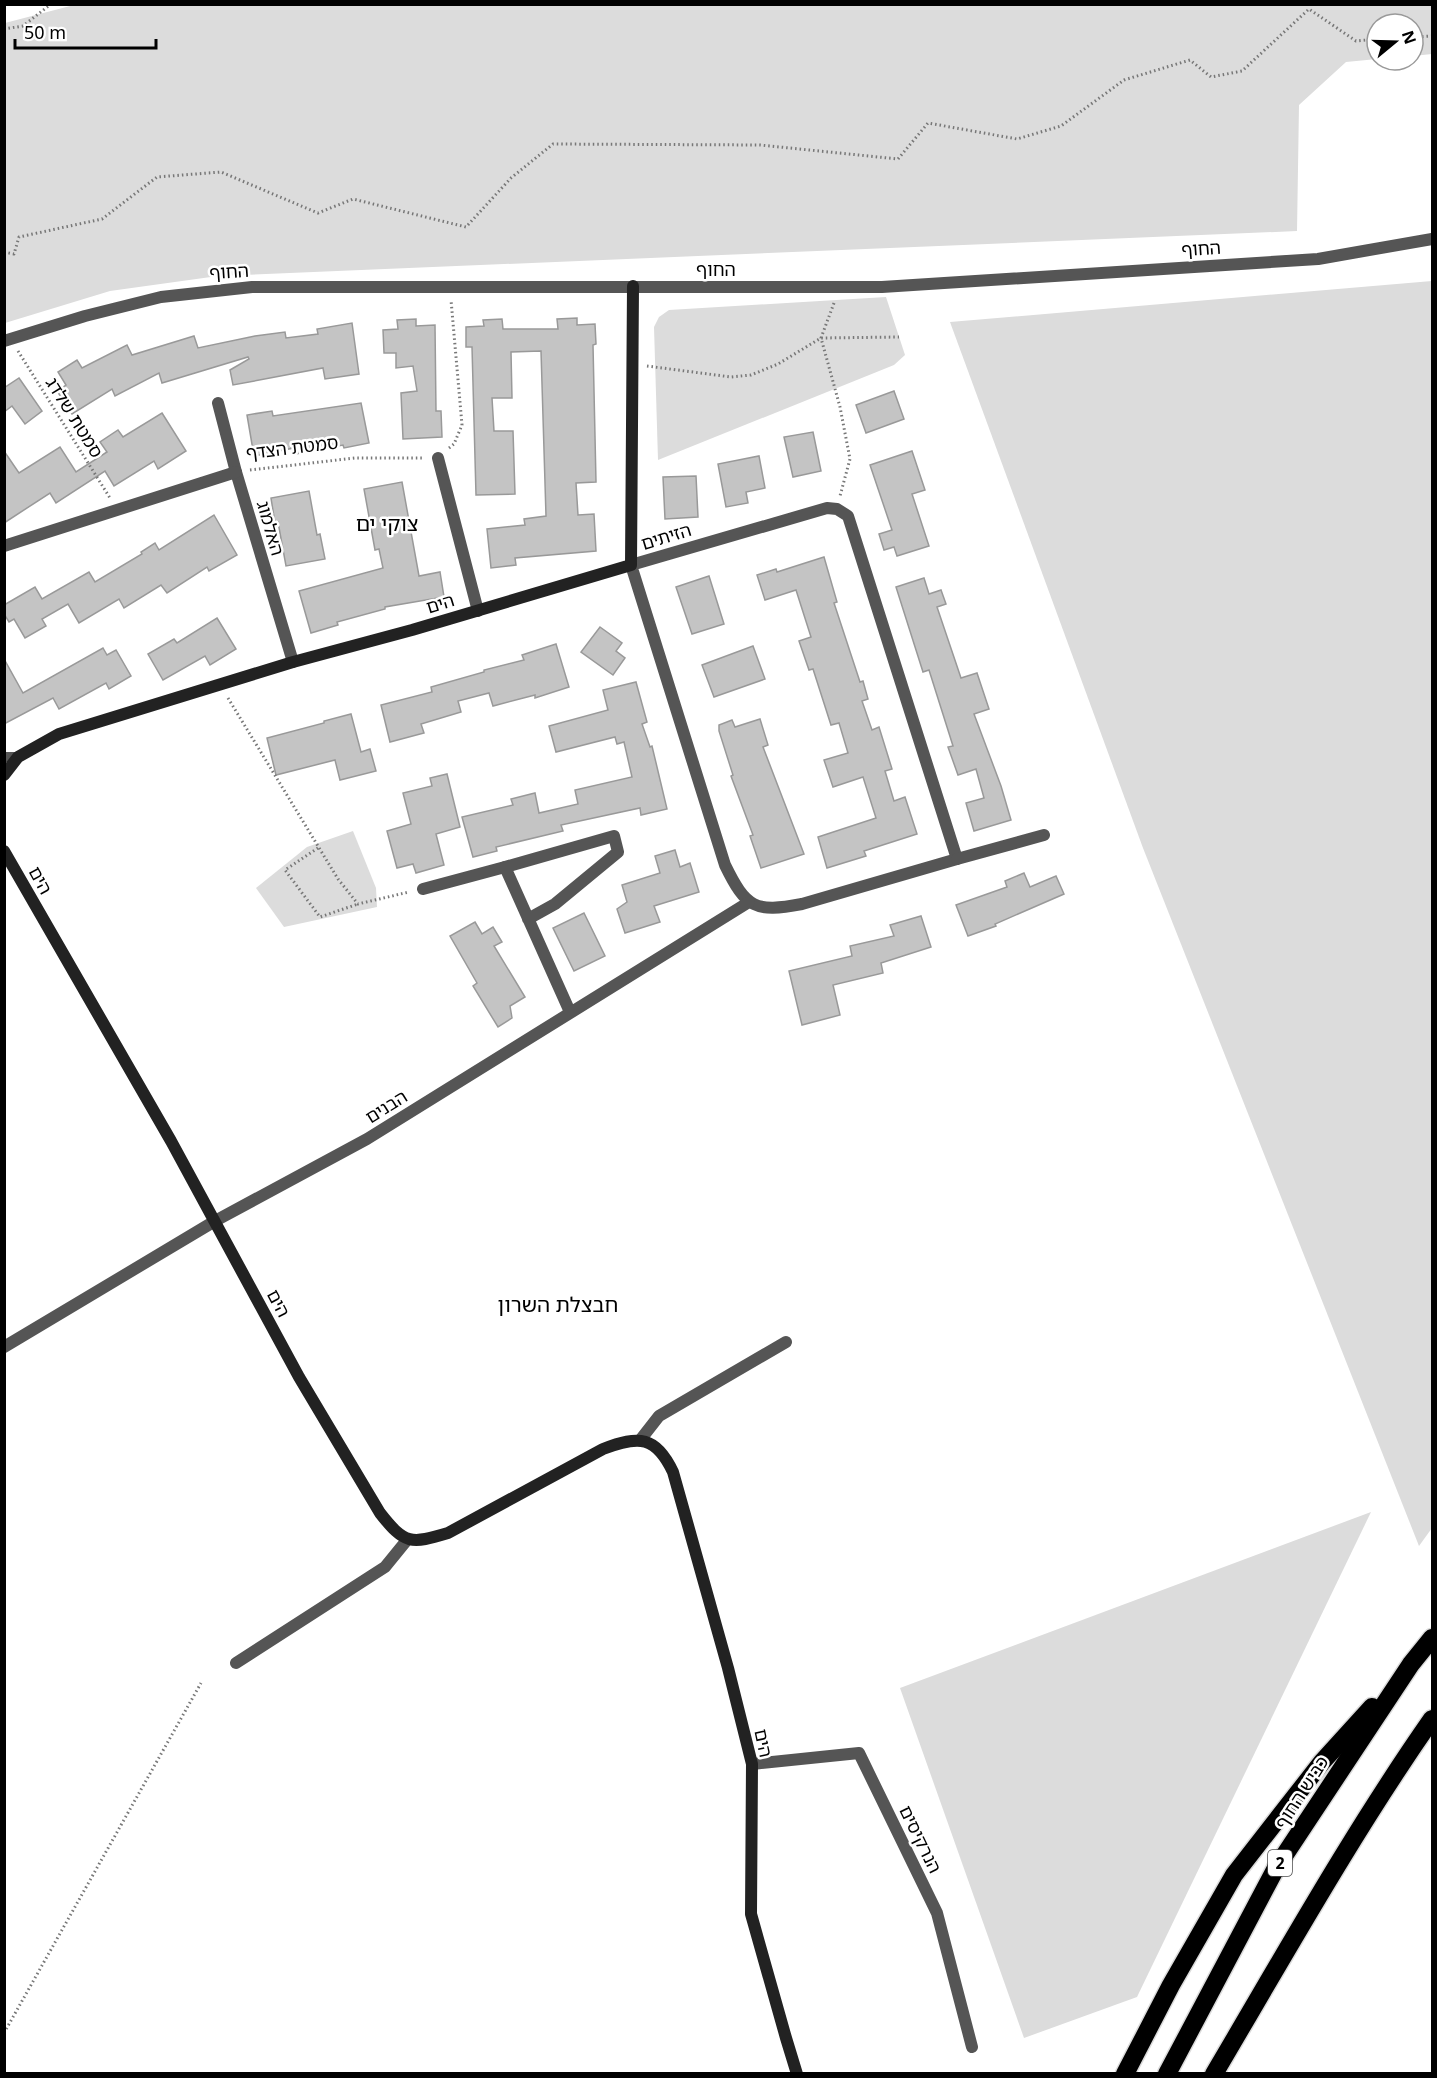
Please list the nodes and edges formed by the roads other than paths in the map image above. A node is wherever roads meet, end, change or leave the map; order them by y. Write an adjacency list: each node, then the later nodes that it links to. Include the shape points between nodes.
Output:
1 (1432, 239): 2 (street, החוף, via 1318,259 882,287)
2 (633, 286): 3 (street, החוף, via 252,287 127,304); 8 (street)
3 (7, 340)
4 (218, 403): 6 (street, האלמוג)
5 (438, 458): 9 (street)
6 (236, 472): 7 (street, סמטת הצדף); 10 (street, האלמוג)
7 (4, 546)
8 (631, 565): 9 (street, הים); 16 (street, הזיתים, via 827,508 837,508 848,516); 19 (street, הזיתים, via 725,866)
9 (478, 610): 10 (street, הים)
10 (293, 662): 12 (street, הים, via 58,734)
11 (4, 756): 12 (lane)
12 (18, 757): 13 (street, הים)
13 (4, 775)
14 (1044, 835): 16 (street)
15 (4, 851): 22 (street, הים)
16 (957, 859): 19 (street, via 802,904 780,908)
17 (505, 867): 18 (street); 20 (street); 20 (street, via 614,836 618,852 555,904)
18 (423, 890)
19 (748, 902): 21 (street, הבנים)
20 (528, 919): 21 (street)
21 (570, 1012): 22 (street, הבנים, via 367,1139)
22 (214, 1221): 24 (street, הבנים); 26 (street, הים, via 298,1377 380,1513)
23 (786, 1342): 25 (street, via 659,1416)
24 (4, 1347)
25 (641, 1439): 26 (street, via 603,1449 448,1533); 31 (street, הים, via 656,1445 673,1472)
26 (407, 1540): 28 (street, via 385,1567)
27 (1432, 1638): 29 (highway, כביש החוף / 2)
28 (236, 1663)
29 (1411, 1664): 34 (highway, via 1322,1762 1234,1875); 35 (highway, כביש החוף / 2, via 1276,1868)
30 (1432, 1719): 36 (highway, via 1326,1883)
31 (752, 1764): 32 (street, הנרקיסים, via 858,1753 938,1913); 33 (street, הים, via 752,1914)
32 (972, 2047)
33 (797, 2073)
34 (1125, 2073)
35 (1167, 2073)
36 (1214, 2073)

